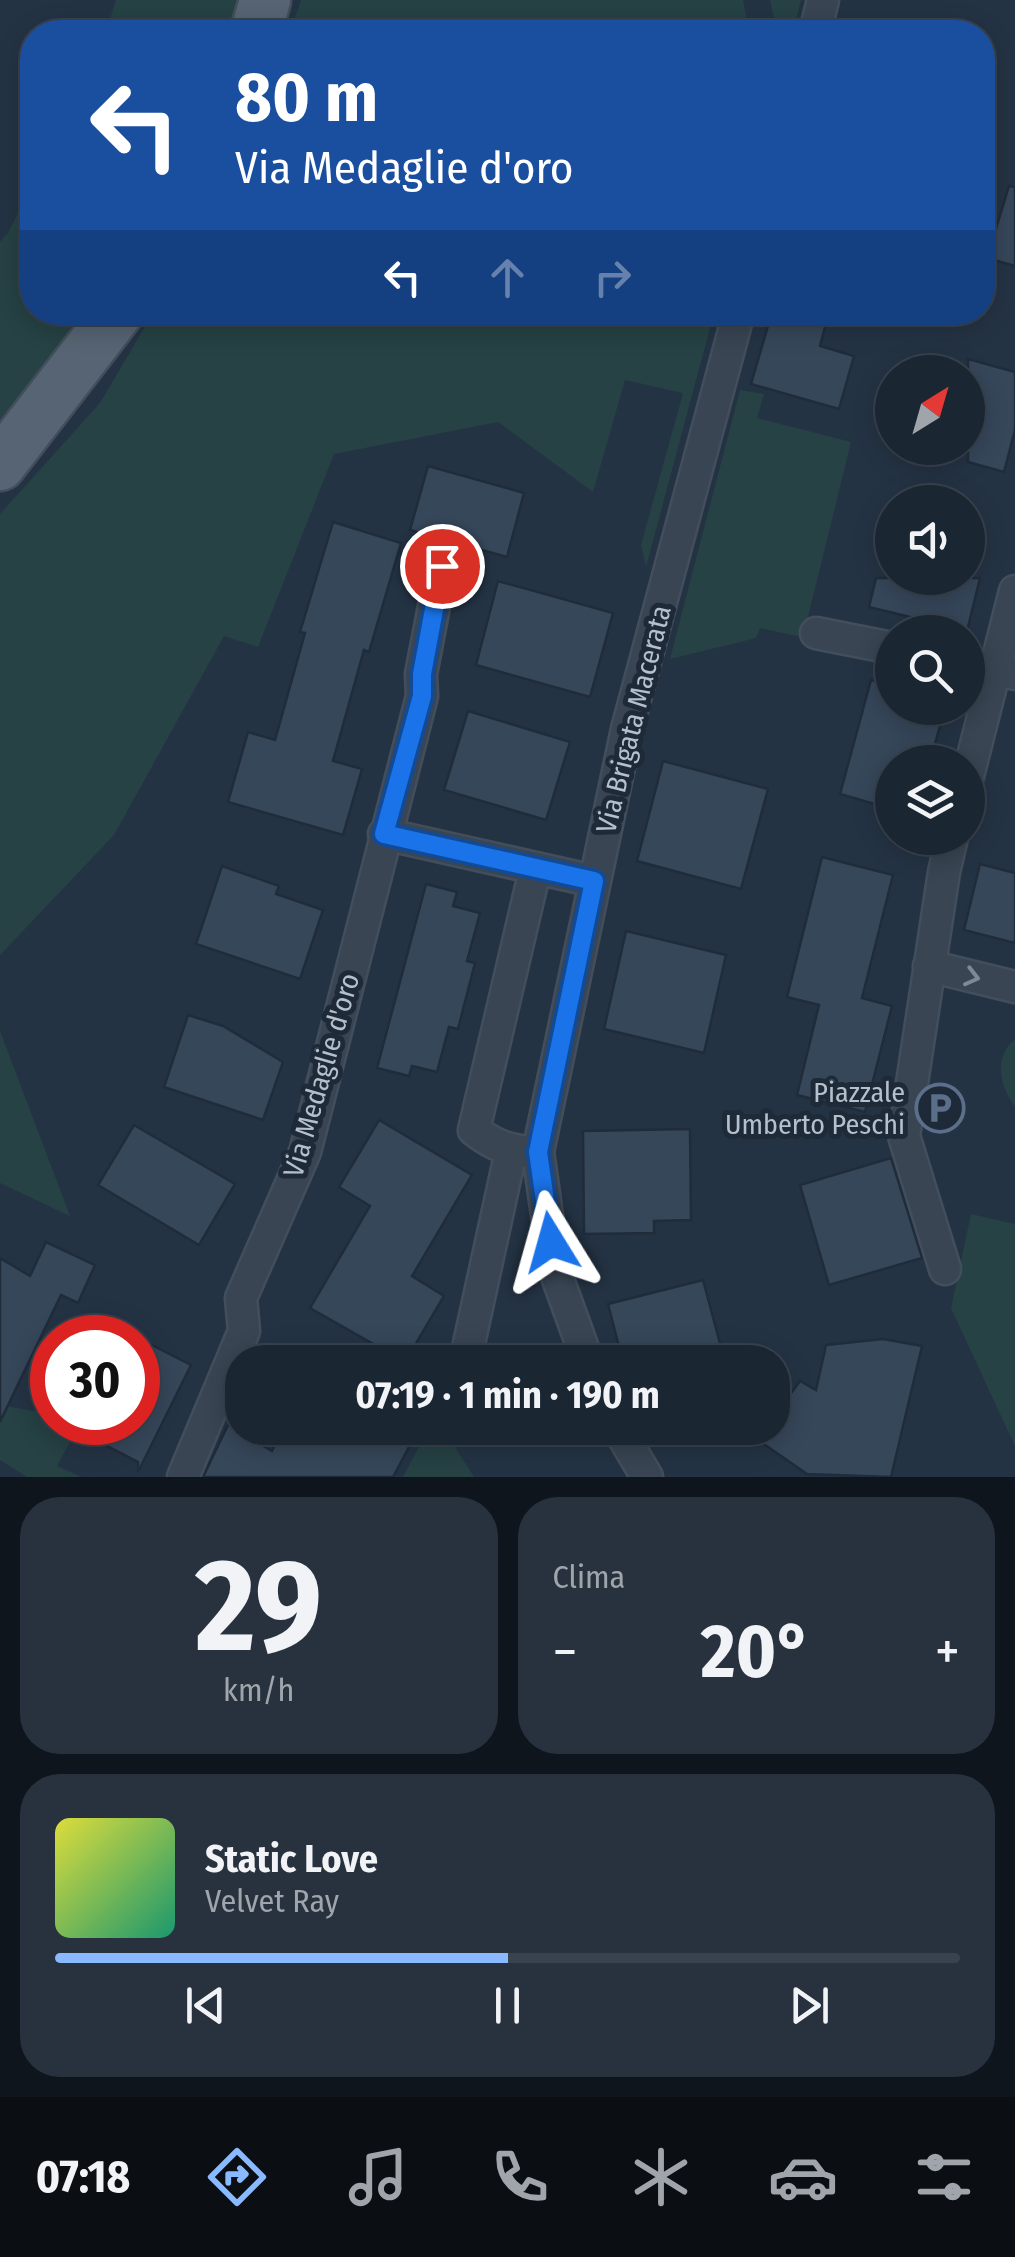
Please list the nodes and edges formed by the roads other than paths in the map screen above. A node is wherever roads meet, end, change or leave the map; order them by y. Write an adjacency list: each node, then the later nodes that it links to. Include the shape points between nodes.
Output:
1 (108, 325): 3 (main road)
2 (736, 325): 13 (street, Via Brigata Macerata)
3 (0, 465)
4 (442, 566): 10 (street, Via Medaglie d'oro, via 422,696)
5 (1015, 591): 8 (street)
6 (816, 633): 7 (street)
7 (875, 645)
8 (992, 669): 9 (street)
9 (975, 745)
10 (384, 834): 12 (street); 21 (street, Via Medaglie d'oro, via 305,1152 241,1298 244,1331)
11 (949, 855): 14 (street)
12 (536, 870): 13 (street); 16 (street, via 474,1130 490,1142)
13 (594, 881): 16 (street, Via Brigata Macerata)
14 (929, 966): 15 (street, one-way to 15); 17 (street, via 904,1136)
15 (1015, 987)
16 (525, 1151): 18 (street); 19 (street, Via Brigata Macerata)
17 (945, 1269)
18 (470, 1345)
19 (582, 1345)
20 (628, 1445): 22 (street)
21 (184, 1477)
22 (647, 1477)

